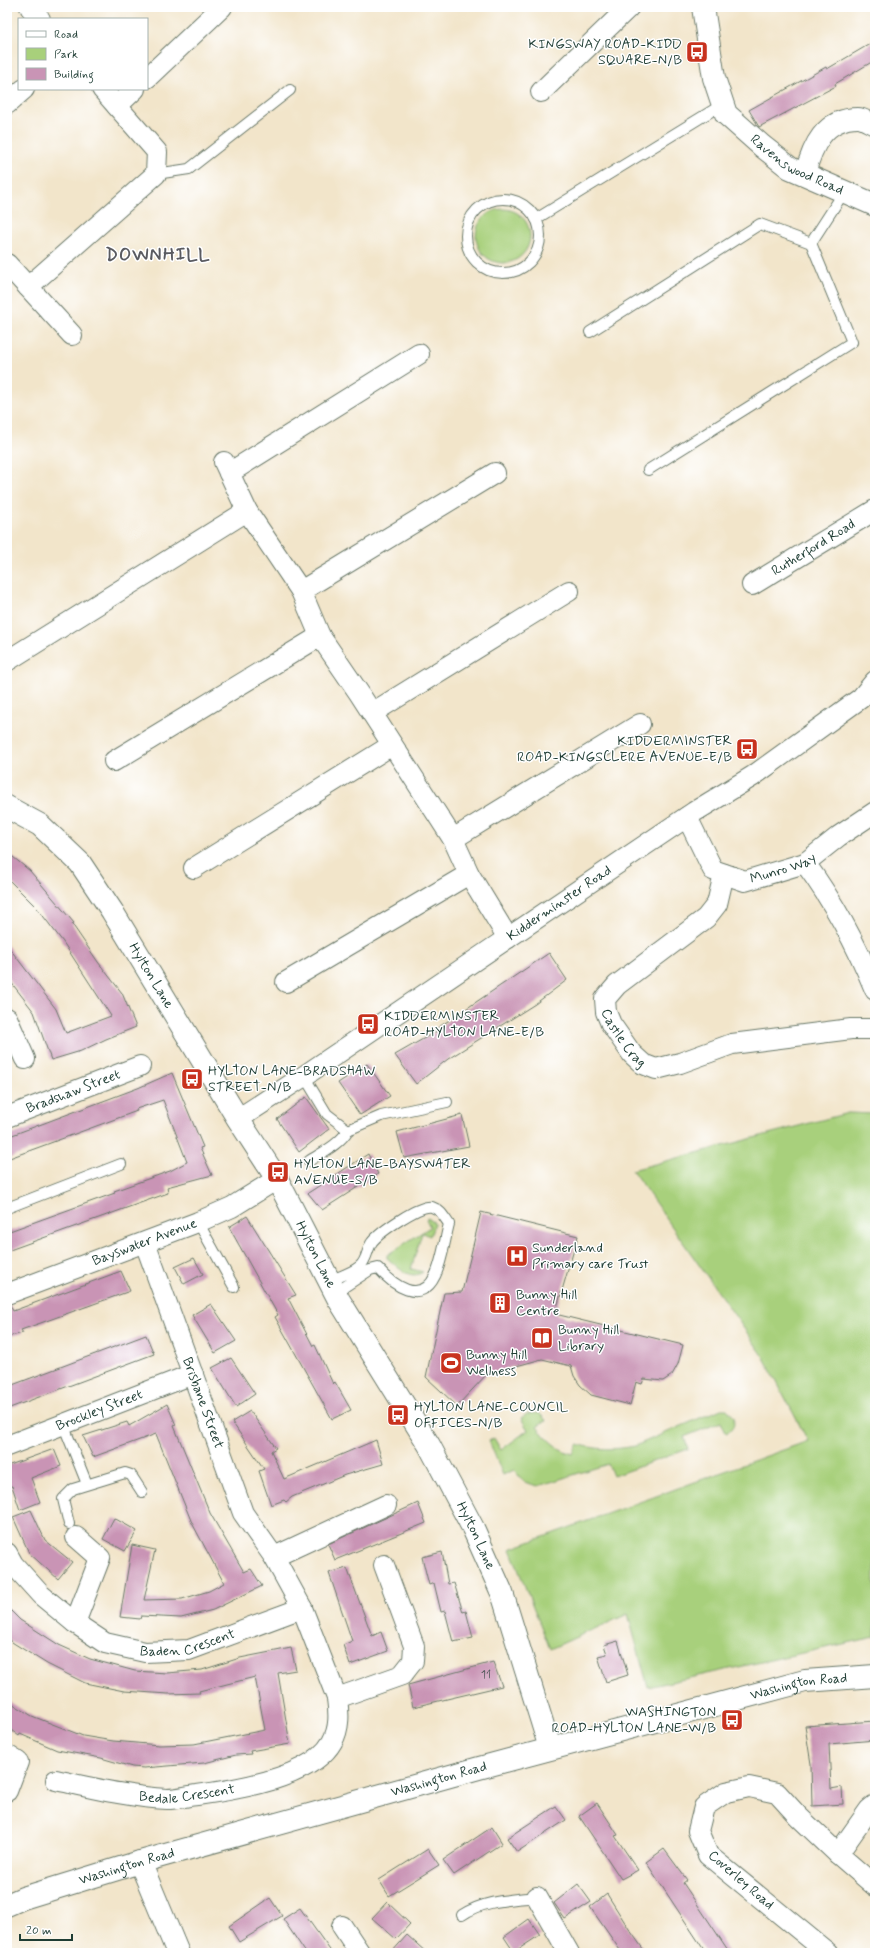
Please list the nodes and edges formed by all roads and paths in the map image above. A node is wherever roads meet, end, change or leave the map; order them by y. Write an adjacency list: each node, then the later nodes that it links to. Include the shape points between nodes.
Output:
1 (30, 7): 5 (street)
2 (222, 7): 6 (street)
3 (629, 7): 11 (street)
4 (703, 7): 14 (street, via 714,78)
5 (39, 18)
6 (148, 77)
7 (23, 90): 12 (street)
8 (103, 90): 13 (street)
9 (134, 90): 13 (street)
10 (290, 90): 16 (lane, via 189,169)
11 (541, 92)
12 (7, 104)
13 (117, 106): 16 (street, via 157,152)
14 (724, 109): 17 (street, Ravenswood Road, via 762,146 790,168); 20 (lane)
15 (875, 125): 17 (street, via 859,118 841,121 822,133 811,152)
16 (156, 174): 23 (street)
17 (805, 174): 18 (street, Ravenswood Road)
18 (844, 192): 19 (street, Ravenswood Road); 21 (lane)
19 (875, 205)
20 (536, 219): 20 (lane, via 540,243 528,264 518,270 506,274 494,273 483,268 467,249 467,224 478,209 494,200 518,202 529,209)
21 (812, 243): 24 (lane, via 760,224); 27 (lane, via 852,342)
22 (7, 264): 23 (street)
23 (28, 287): 25 (street)
24 (590, 332)
25 (72, 335)
26 (419, 354): 30 (street, via 226,468)
27 (648, 470)
28 (495, 473): 32 (street)
29 (875, 510): 31 (street, Rutherford Road)
30 (247, 511): 32 (street); 35 (street)
31 (752, 585)
32 (301, 591): 34 (street)
33 (569, 591): 37 (street)
34 (320, 636): 37 (street); 40 (street)
35 (7, 661)
36 (875, 680): 43 (street, Kidderminster Road, via 861,698 753,776)
37 (372, 713): 39 (street)
38 (640, 724): 44 (street)
39 (392, 745): 44 (street); 46 (street)
40 (114, 761)
41 (7, 807): 59 (street, Hylton Lane, via 40,825 80,863 112,911)
42 (875, 812): 45 (street, Munro Way)
43 (687, 817): 48 (street, Munro Way, via 714,870); 49 (street, Kidderminster Road)
44 (453, 839): 47 (street)
45 (805, 863): 48 (street, Munro Way, via 745,881); 51 (street, via 826,891 858,948)
46 (194, 868)
47 (469, 874): 49 (street); 50 (street)
48 (724, 874): 53 (street, Castle Crag, via 717,904 706,918 617,985 606,999 606,1012 611,1024 632,1054 643,1064 656,1069 680,1064 732,1044 850,1029)
49 (508, 938): 56 (street, Kidderminster Road)
50 (286, 982)
51 (875, 990)
52 (7, 1018): 54 (street)
53 (875, 1029)
54 (25, 1059)
55 (140, 1066): 58 (street, Bradshaw Street, via 44,1093)
56 (304, 1076): 59 (street, Kidderminster Road); 60 (lane, via 327,1114)
57 (447, 1102): 60 (lane, via 381,1116)
58 (7, 1117)
59 (238, 1119): 63 (street, Hylton Lane)
60 (348, 1130): 61 (lane, via 332,1147)
61 (309, 1161)
62 (121, 1164): 64 (lane)
63 (276, 1179): 65 (street, Bayswater Avenue, via 232,1206); 68 (street, Hylton Lane)
64 (7, 1208)
65 (198, 1222): 66 (street, Bayswater Avenue); 67 (lane)
66 (145, 1243): 69 (street, Bayswater Avenue); 70 (street, Brisbane Street)
67 (234, 1287)
68 (332, 1287): 68 (lane, via 360,1267 372,1242 390,1227 417,1210 431,1207 440,1211 448,1224 435,1276 427,1287 416,1291 400,1288 388,1280 378,1268); 84 (street, Hylton Lane, via 432,1450 473,1528 502,1593)
69 (7, 1294)
70 (193, 1374): 71 (street, Brockley Street); 78 (street, Brisbane Street, via 243,1513)
71 (63, 1424): 72 (street, Brockley Street); 73 (lane)
72 (7, 1446)
73 (87, 1484): 74 (lane, via 125,1473 131,1475); 76 (lane, via 73,1489 63,1499)
74 (142, 1492)
75 (386, 1505): 78 (street)
76 (73, 1530): 81 (street, via 100,1558)
77 (7, 1553): 81 (street, Baden Crescent, via 13,1564 41,1595)
78 (274, 1557): 80 (street, Brisbane Street)
79 (384, 1565): 83 (street, via 414,1646 414,1661 402,1675)
80 (302, 1608): 81 (street, Baden Crescent, via 189,1650 145,1652 105,1643); 83 (street, Brisbane Street)
81 (75, 1623)
82 (875, 1676): 84 (street, Washington Road, via 806,1681)
83 (336, 1698): 86 (street, Brisbane Street, via 339,1713 337,1730 332,1743)
84 (550, 1748): 91 (street, Washington Road)
85 (12, 1759): 88 (street)
86 (313, 1762): 87 (street, Bedale Crescent, via 265,1782 168,1799 113,1793)
87 (56, 1780)
88 (7, 1791)
89 (875, 1805): 90 (street)
90 (838, 1854): 92 (street, Coverley Road); 100 (street, Coverley Road, via 777,1793 749,1787 726,1792 704,1807 698,1831 708,1855)
91 (140, 1862): 94 (street, Washington Road); 97 (street)
92 (875, 1886)
93 (537, 1897): 95 (lane, via 485,1903); 99 (street)
94 (7, 1905)
95 (462, 1915)
96 (342, 1926): 98 (street)
97 (178, 1953)
98 (360, 1953)
99 (569, 1953)
100 (828, 1953)

